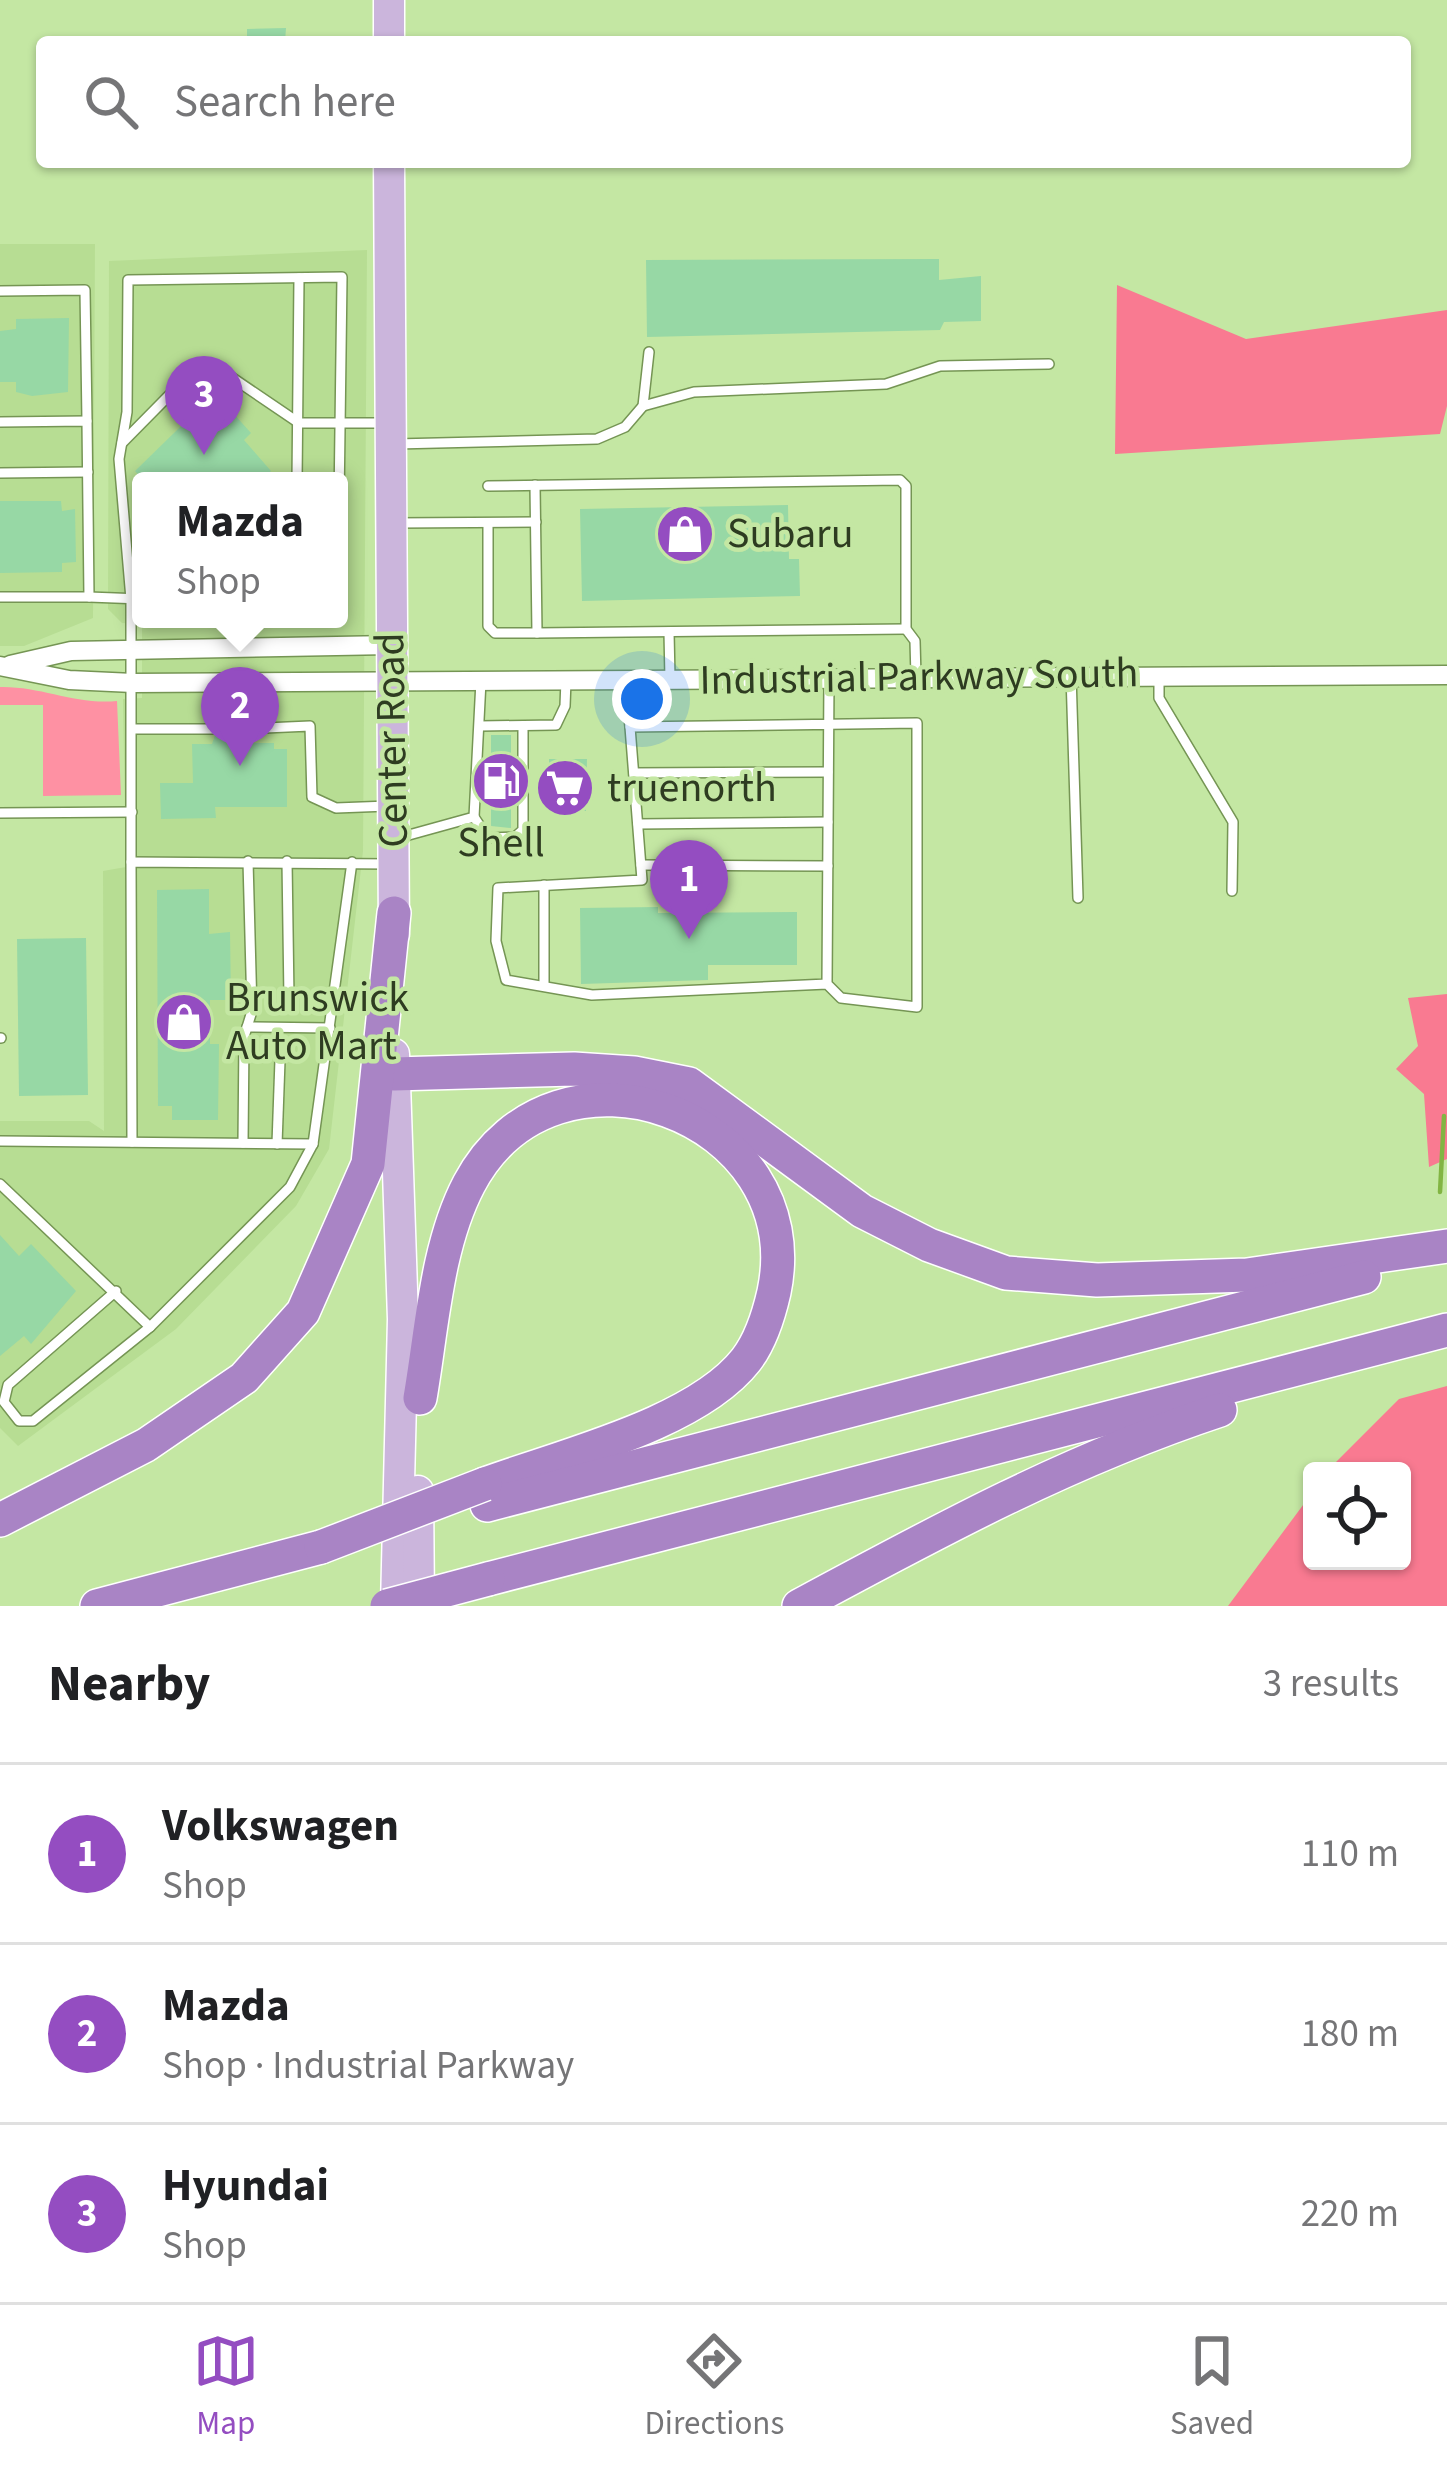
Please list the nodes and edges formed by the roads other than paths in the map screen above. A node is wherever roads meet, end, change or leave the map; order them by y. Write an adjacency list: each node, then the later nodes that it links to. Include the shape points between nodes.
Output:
1 (388, 0): 2 (main road)
2 (389, 36)
3 (389, 168): 13 (main road, Center Road)
4 (299, 278): 11 (lane); 12 (lane, via 341,277); 14 (lane, via 128,280)
5 (0, 291): 9 (lane, via 86,290)
6 (649, 352): 8 (lane)
7 (1049, 364): 8 (lane, via 940,366 886,384 694,392)
8 (643, 406): 13 (lane, via 625,427 597,439)
9 (87, 421): 10 (lane); 16 (lane)
10 (0, 422)
11 (299, 423): 12 (lane); 14 (lane, via 212,364 196,368); 17 (lane)
12 (342, 423): 13 (lane); 18 (lane)
13 (390, 434): 23 (main road, Center Road)
14 (120, 445): 24 (lane)
15 (0, 472): 16 (lane)
16 (88, 472): 26 (lane)
17 (297, 472)
18 (340, 472)
19 (535, 485): 20 (lane); 21 (lane); 29 (lane, via 900,480)
20 (488, 486)
21 (536, 522): 22 (lane); 31 (lane)
22 (488, 523): 23 (lane); 31 (lane, via 488,626 495,634)
23 (391, 524): 32 (main road, Center Road)
24 (132, 532)
25 (0, 597): 26 (lane)
26 (88, 597): 27 (lane)
27 (132, 599)
28 (134, 628): 33 (lane)
29 (906, 629): 30 (lane); 39 (lane, via 915,641)
30 (669, 632): 31 (lane); 41 (lane)
31 (538, 633)
32 (391, 645): 33 (street); 43 (main road, Center Road)
33 (132, 648): 34 (street); 45 (lane)
34 (3, 666): 45 (street, Industrial Parkway South)
35 (1070, 675): 36 (street, Industrial Parkway South); 39 (street, Industrial Parkway South); 70 (lane)
36 (1159, 675): 37 (street, Industrial Parkway South); 69 (lane, via 1159,698 1233,822)
37 (1447, 675)
38 (829, 677): 39 (street, Industrial Parkway South); 41 (street, Industrial Parkway South); 46 (lane)
39 (916, 677)
40 (625, 679): 41 (street, Industrial Parkway South); 42 (street, Industrial Parkway South); 49 (lane)
41 (670, 679)
42 (566, 680): 44 (street, Industrial Parkway South); 48 (lane, via 556,725)
43 (392, 681): 44 (street, Industrial Parkway South); 45 (street, Industrial Parkway South); 55 (main road, Center Road)
44 (481, 681): 47 (lane)
45 (133, 683): 50 (lane)
46 (828, 724): 49 (lane); 53 (lane); 72 (lane, via 917,723 917,1007 841,998)
47 (480, 726): 48 (lane); 58 (lane)
48 (523, 726): 58 (lane, via 523,830 488,838)
49 (630, 727): 54 (lane)
50 (132, 729): 51 (lane); 56 (lane)
51 (212, 729)
52 (243, 729): 55 (lane, via 310,726 312,797 336,808)
53 (828, 772): 54 (lane); 59 (lane)
54 (634, 773): 60 (lane)
55 (393, 806): 61 (main road, Center Road)
56 (132, 812): 57 (lane); 64 (lane)
57 (0, 813)
58 (475, 817): 61 (lane)
59 (828, 822): 60 (lane); 67 (lane)
60 (638, 824): 66 (lane)
61 (393, 852): 65 (lane); 71 (main road, Center Road)
62 (248, 861): 63 (lane); 64 (lane); 75 (lane)
63 (287, 861): 65 (lane); 74 (lane)
64 (130, 862): 80 (lane)
65 (352, 862): 76 (lane)
66 (641, 865): 67 (lane); 68 (lane, via 642,880)
67 (828, 866): 72 (lane)
68 (544, 885): 73 (lane); 73 (lane, via 499,888 496,941 506,980)
69 (1232, 892)
70 (1078, 898)
71 (394, 914): 78 (main road, Center Road); 93 (highway, via 368,1165 303,1312 244,1378 146,1445)
72 (827, 984): 73 (lane, via 592,995)
73 (544, 986)
74 (290, 999)
75 (247, 1028): 76 (lane); 81 (lane)
76 (330, 1028): 83 (lane)
77 (280, 1060): 82 (lane)
78 (394, 1074): 85 (highway, via 574,1069 689,1084 862,1211 1006,1273 1097,1280 1247,1275); 88 (main road, Center Road)
79 (0, 1141): 80 (lane)
80 (132, 1142): 81 (lane)
81 (243, 1143): 82 (lane)
82 (277, 1144): 83 (lane)
83 (314, 1144): 89 (lane, via 290,1187)
84 (0, 1184): 87 (lane)
85 (1447, 1246)
86 (1447, 1255): 92 (highway)
87 (116, 1291): 89 (lane); 89 (lane, via 8,1385 4,1402 19,1420 33,1421)
88 (403, 1319): 91 (main road, Center Road); 96 (main road, Center Road)
89 (150, 1327)
90 (1447, 1333): 95 (highway, bridge); 98 (highway, via 1135,1438 1021,1486)
91 (420, 1398): 92 (highway, via 448,1245 469,1183 514,1130 569,1101 634,1099 688,1116 731,1146 763,1195 781,1258 748,1359 712,1392); 97 (main road, Center Road)
92 (486, 1494): 94 (highway, bridge)
93 (0, 1520)
94 (97, 1606)
95 (387, 1606)
96 (396, 1606)
97 (419, 1606)
98 (799, 1606)

